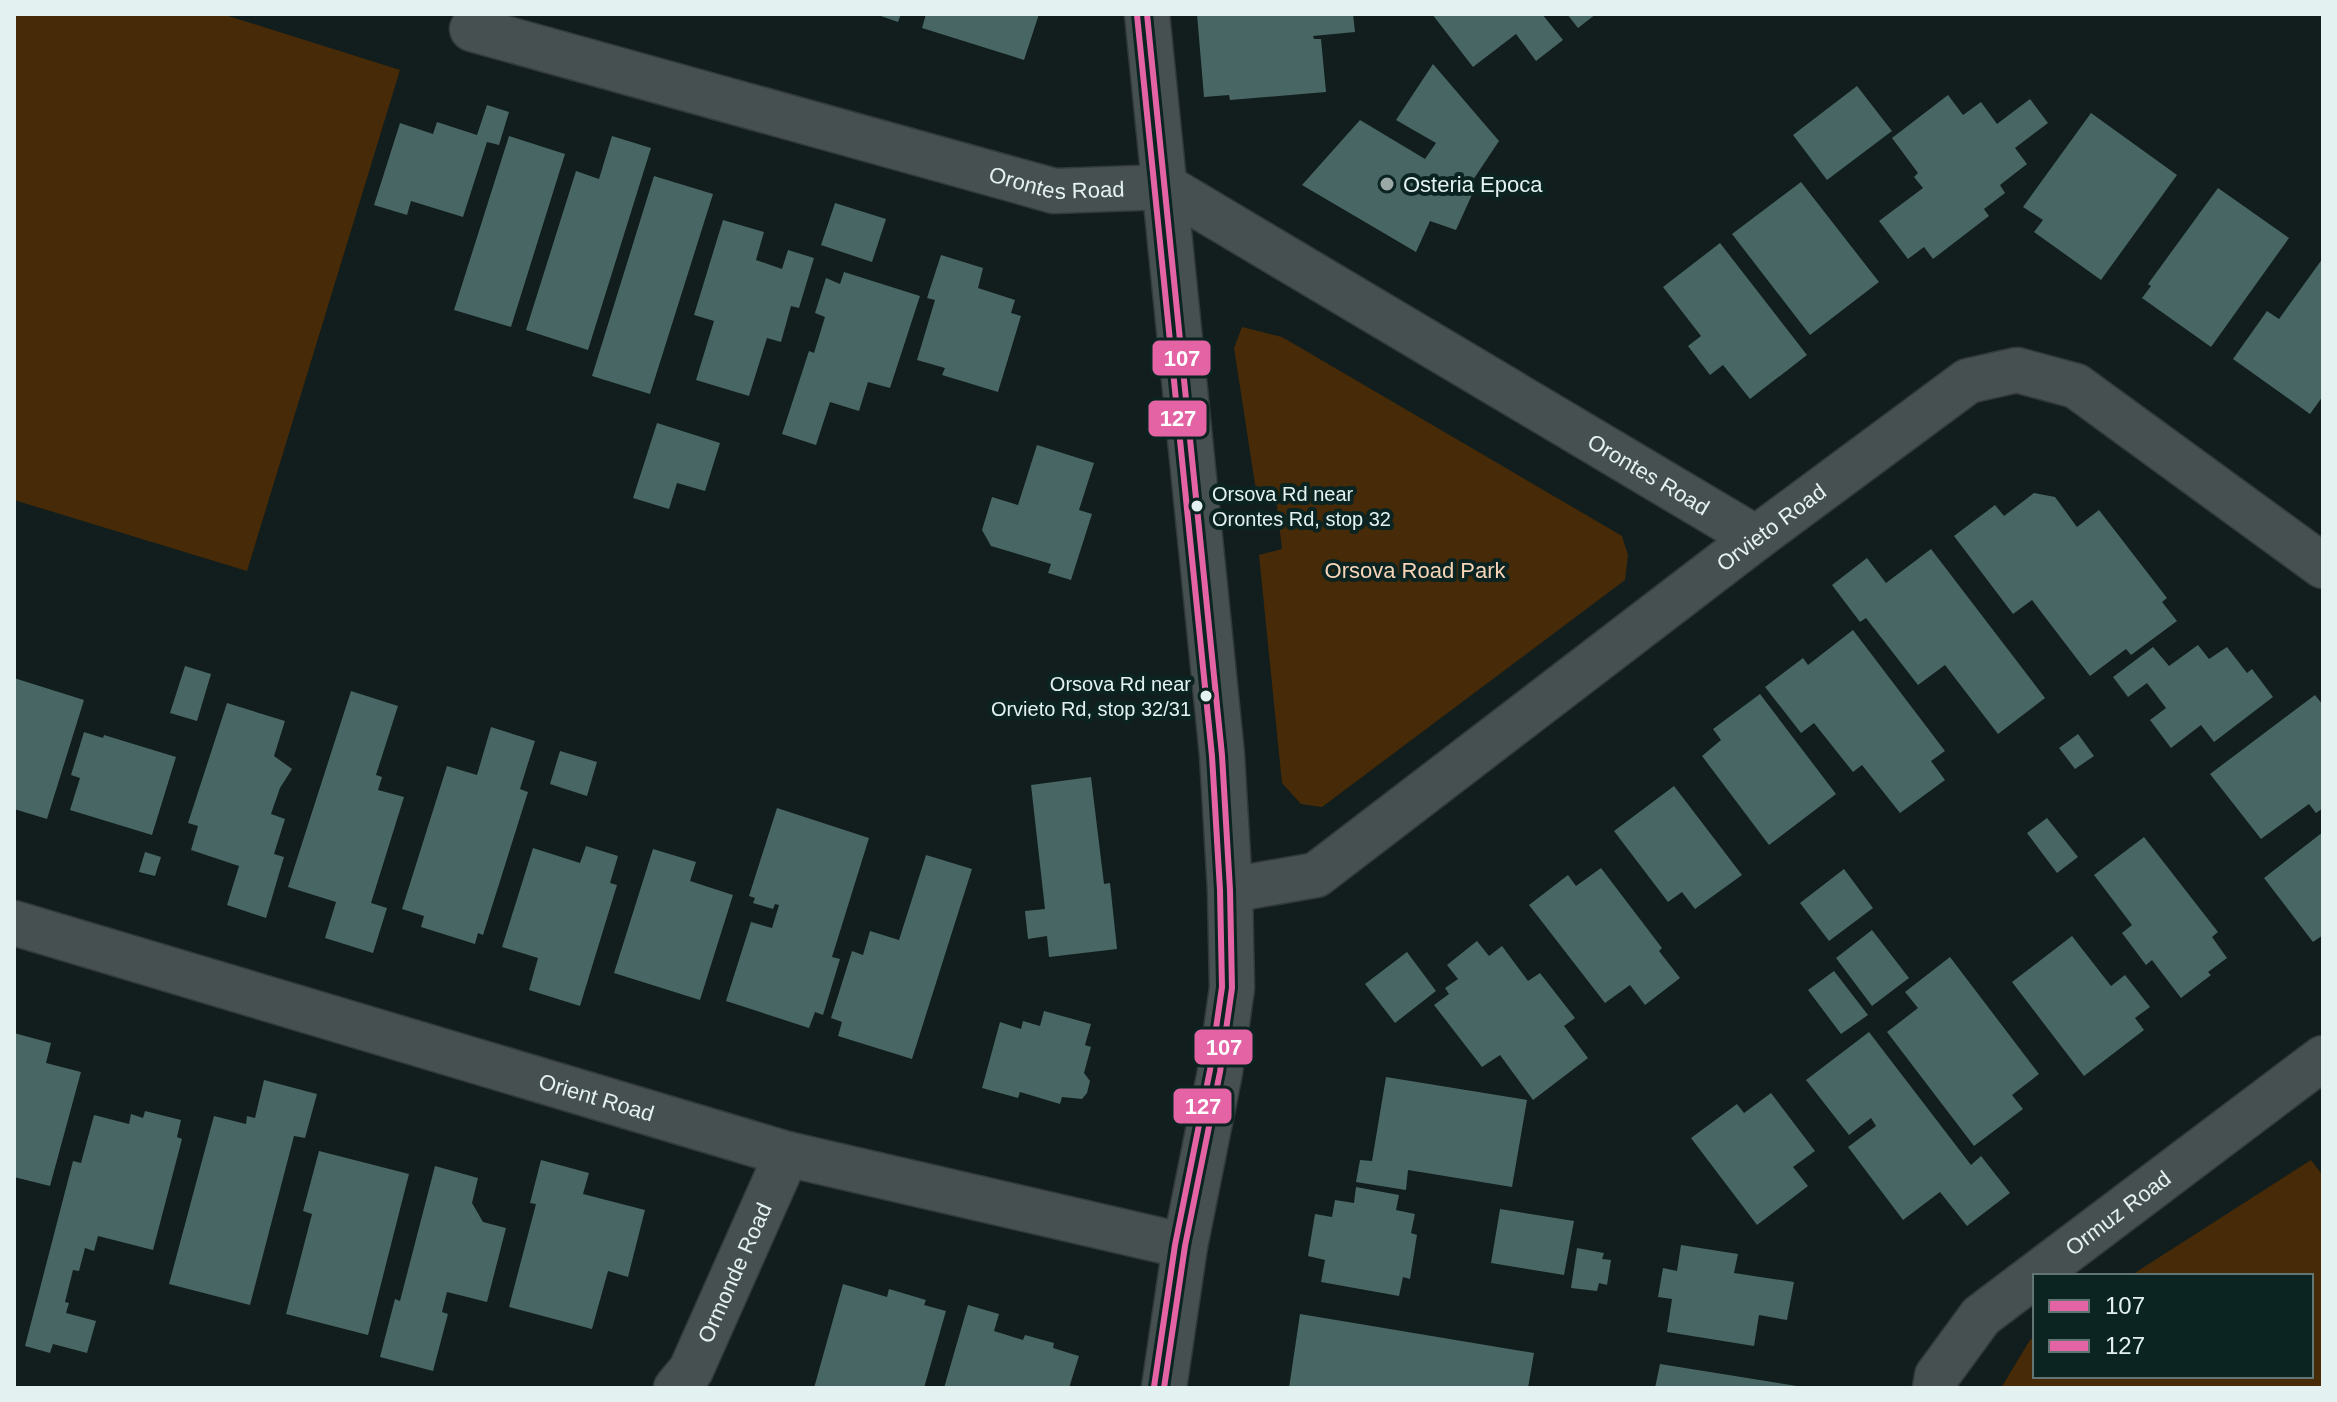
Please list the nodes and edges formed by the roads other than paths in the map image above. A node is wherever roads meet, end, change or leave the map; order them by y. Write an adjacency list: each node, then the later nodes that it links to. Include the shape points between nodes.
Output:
1 (1147, 14): 3 (street)
2 (472, 29): 3 (street, Orontes Road, via 1054,191)
3 (1166, 187): 4 (street, Orontes Road); 6 (street, via 1222,755)
4 (1756, 538): 5 (street, Orvieto Road, via 1968,381 2017,370 2076,386); 6 (street, Orvieto Road, via 1316,875)
5 (2323, 566)
6 (1230, 890): 10 (street, via 1232,988)
7 (14, 923): 9 (street, Orient Road)
8 (2323, 1058): 11 (street, Ormuz Road)
9 (787, 1154): 10 (street, Orient Road); 13 (street, Ormonde Road, via 691,1370)
10 (1185, 1246): 14 (street)
11 (2037, 1274)
12 (2033, 1277): 15 (street, Ormuz Road, via 1981,1316 1937,1376)
13 (676, 1388)
14 (1164, 1388)
15 (1935, 1388)

